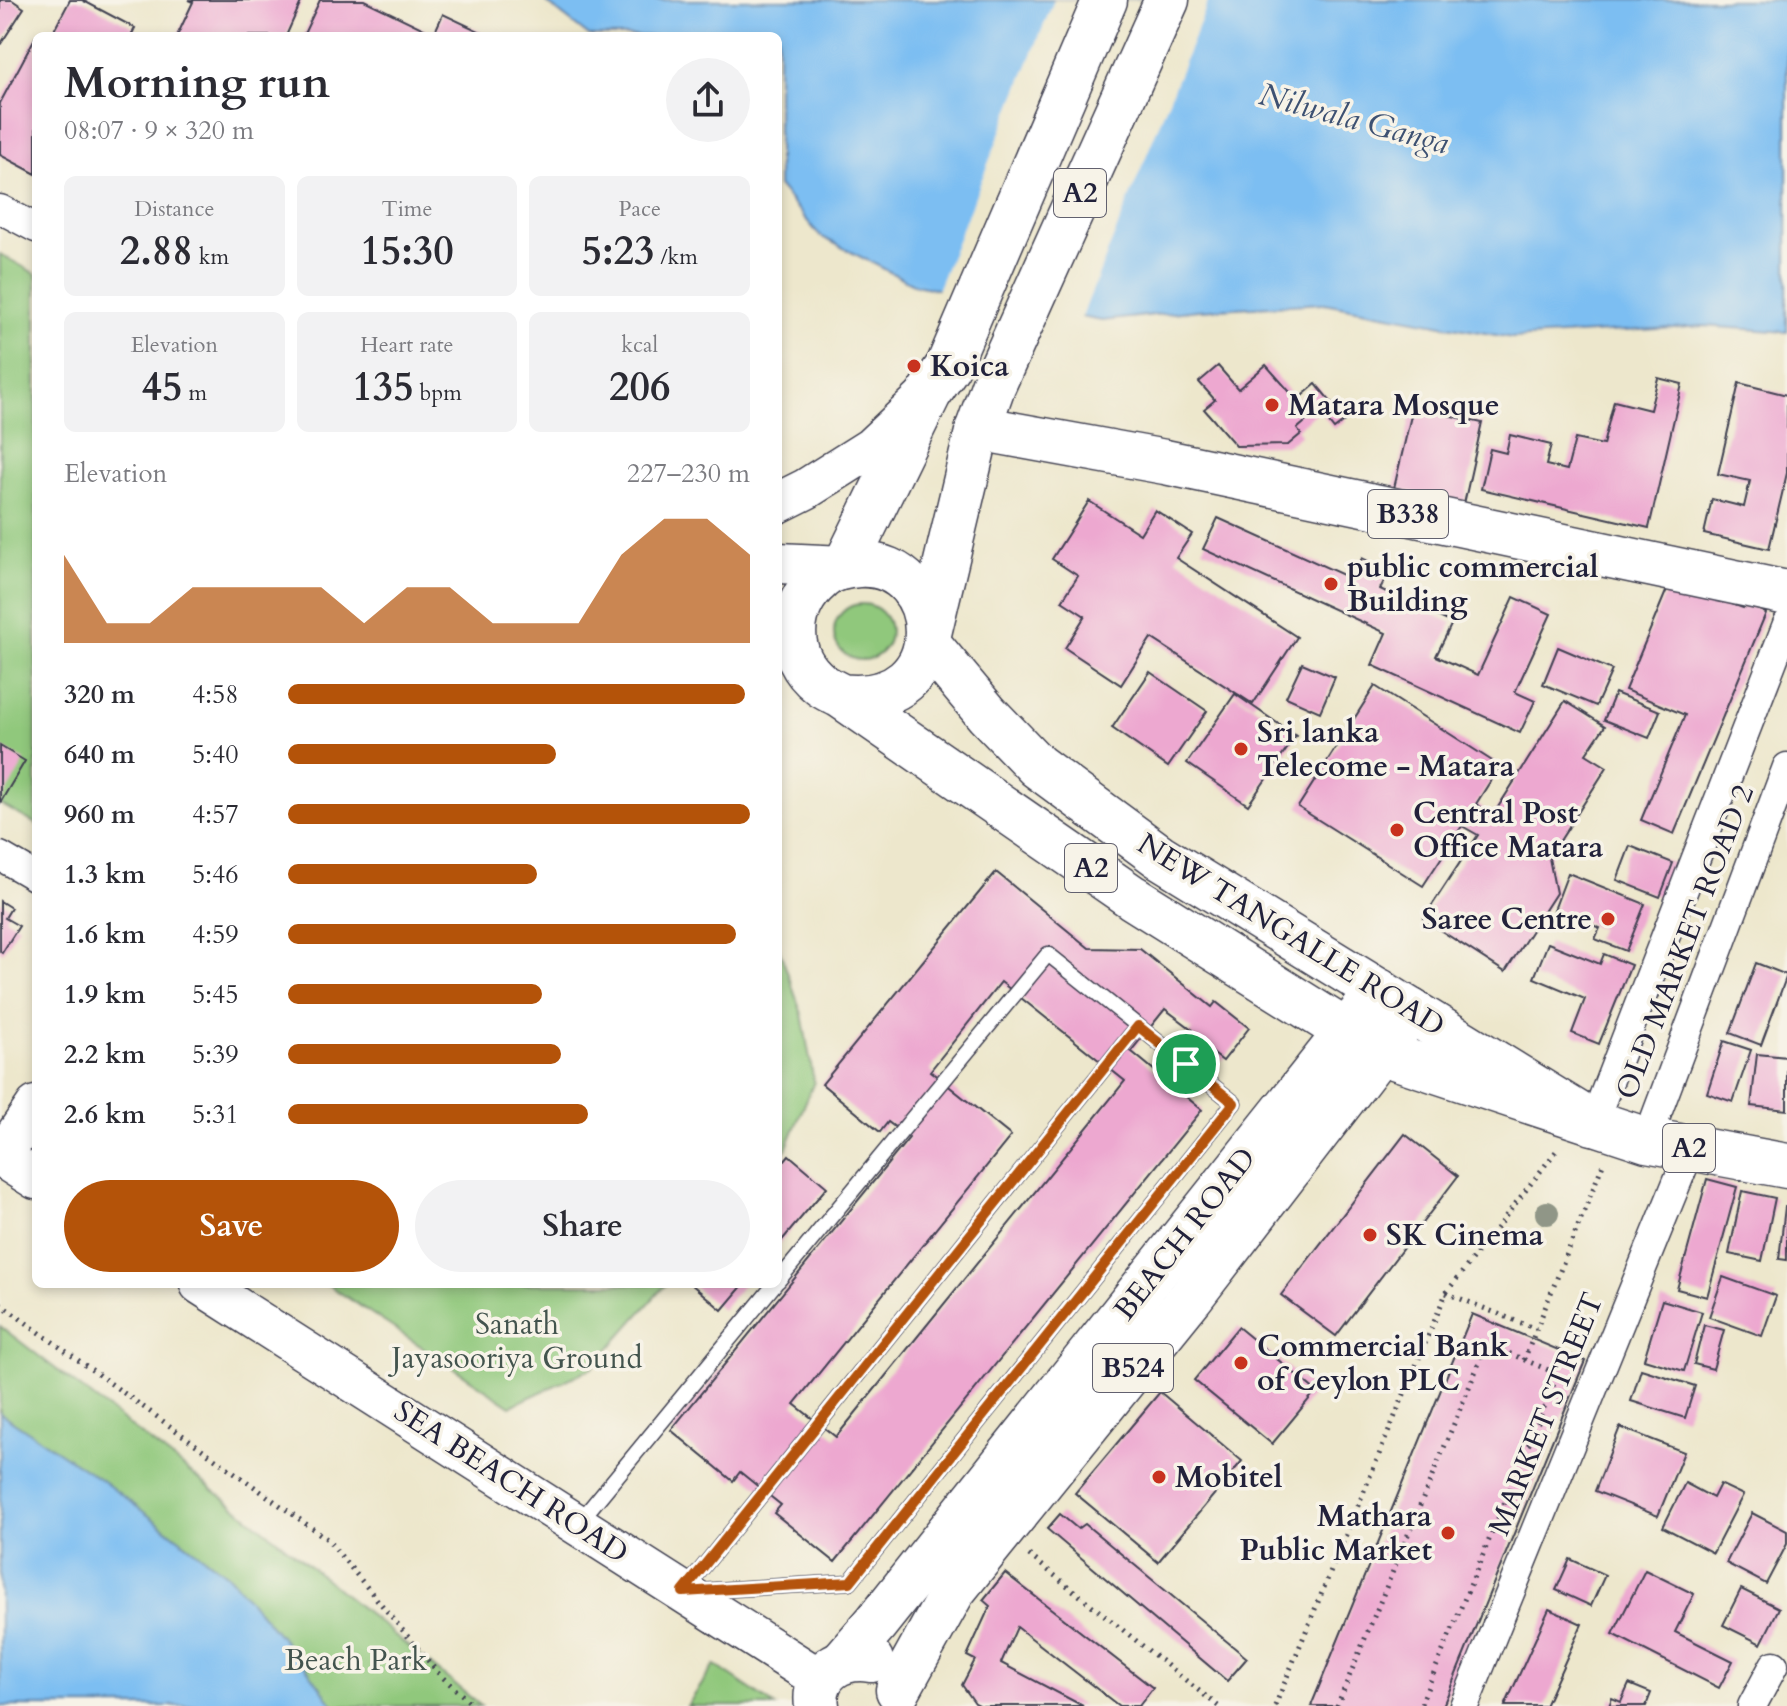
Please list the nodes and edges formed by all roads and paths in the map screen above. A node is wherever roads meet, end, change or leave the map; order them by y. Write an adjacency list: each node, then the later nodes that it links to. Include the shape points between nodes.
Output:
1 (1105, 0): 5 (main road, A2)
2 (1167, 0): 6 (main road, A2)
3 (0, 210): 4 (street)
4 (32, 226)
5 (938, 380): 7 (street, via 871,448); 9 (main road, A2)
6 (978, 428): 10 (main road, B338, via 1165,462); 12 (main road, A2)
7 (782, 501)
8 (782, 563): 9 (street)
9 (845, 566): 12 (main road, via 888,570 906,582 927,620); 13 (main road, via 825,574 798,607)
10 (1787, 593)
11 (1787, 624): 23 (street)
12 (927, 642): 14 (main road, via 920,664 906,682 886,694); 18 (main road, NEW TANGALLE ROAD / A2, via 1037,766 1159,856)
13 (791, 660): 14 (main road)
14 (841, 696): 20 (main road, NEW TANGALLE ROAD / A2, via 1132,897)
15 (1787, 767): 22 (street, OLD MARKET ROAD 2)
16 (0, 856): 17 (street)
17 (32, 875)
18 (1395, 1001): 20 (main road); 23 (main road, NEW TANGALLE ROAD / A2)
19 (1138, 1026): 28 (lane, via 1048,954); 37 (lane); 37 (lane, via 1234,1103 879,1546 850,1582)
20 (1363, 1042): 23 (main road, NEW TANGALLE ROAD / A2); 39 (main road, BEACH ROAD / B524); 40 (main road, BEACH ROAD / B524, via 1191,1297 953,1591)
21 (32, 1112): 25 (street)
22 (1647, 1140): 23 (main road, NEW TANGALLE ROAD / A2); 24 (main road, NEW TANGALLE ROAD / A2)
23 (1586, 1143): 31 (path); 33 (path)
24 (1691, 1148): 26 (main road, NEW TANGALLE ROAD / A2); 46 (street, MARKET STREET)
25 (1, 1156): 27 (street)
26 (1787, 1166)
27 (32, 1176)
28 (782, 1276)
29 (206, 1288): 35 (street, SEA BEACH ROAD)
30 (772, 1288): 35 (lane)
31 (1446, 1293): 33 (path); 43 (path)
32 (0, 1304): 41 (path, via 327,1539 439,1674)
33 (1536, 1329): 34 (path)
34 (1524, 1360): 44 (path, via 1487,1344); 45 (path, via 1558,1374)
35 (577, 1525): 37 (street, SEA BEACH ROAD)
36 (1025, 1551): 42 (path)
37 (683, 1592): 39 (street, SEA BEACH ROAD)
38 (1774, 1665): 47 (street)
39 (827, 1682): 40 (main road, via 856,1658 871,1660 892,1677)
40 (898, 1698)
41 (474, 1706)
42 (1218, 1706)
43 (1275, 1706)
44 (1337, 1706)
45 (1420, 1706)
46 (1464, 1706)
47 (1752, 1706)

